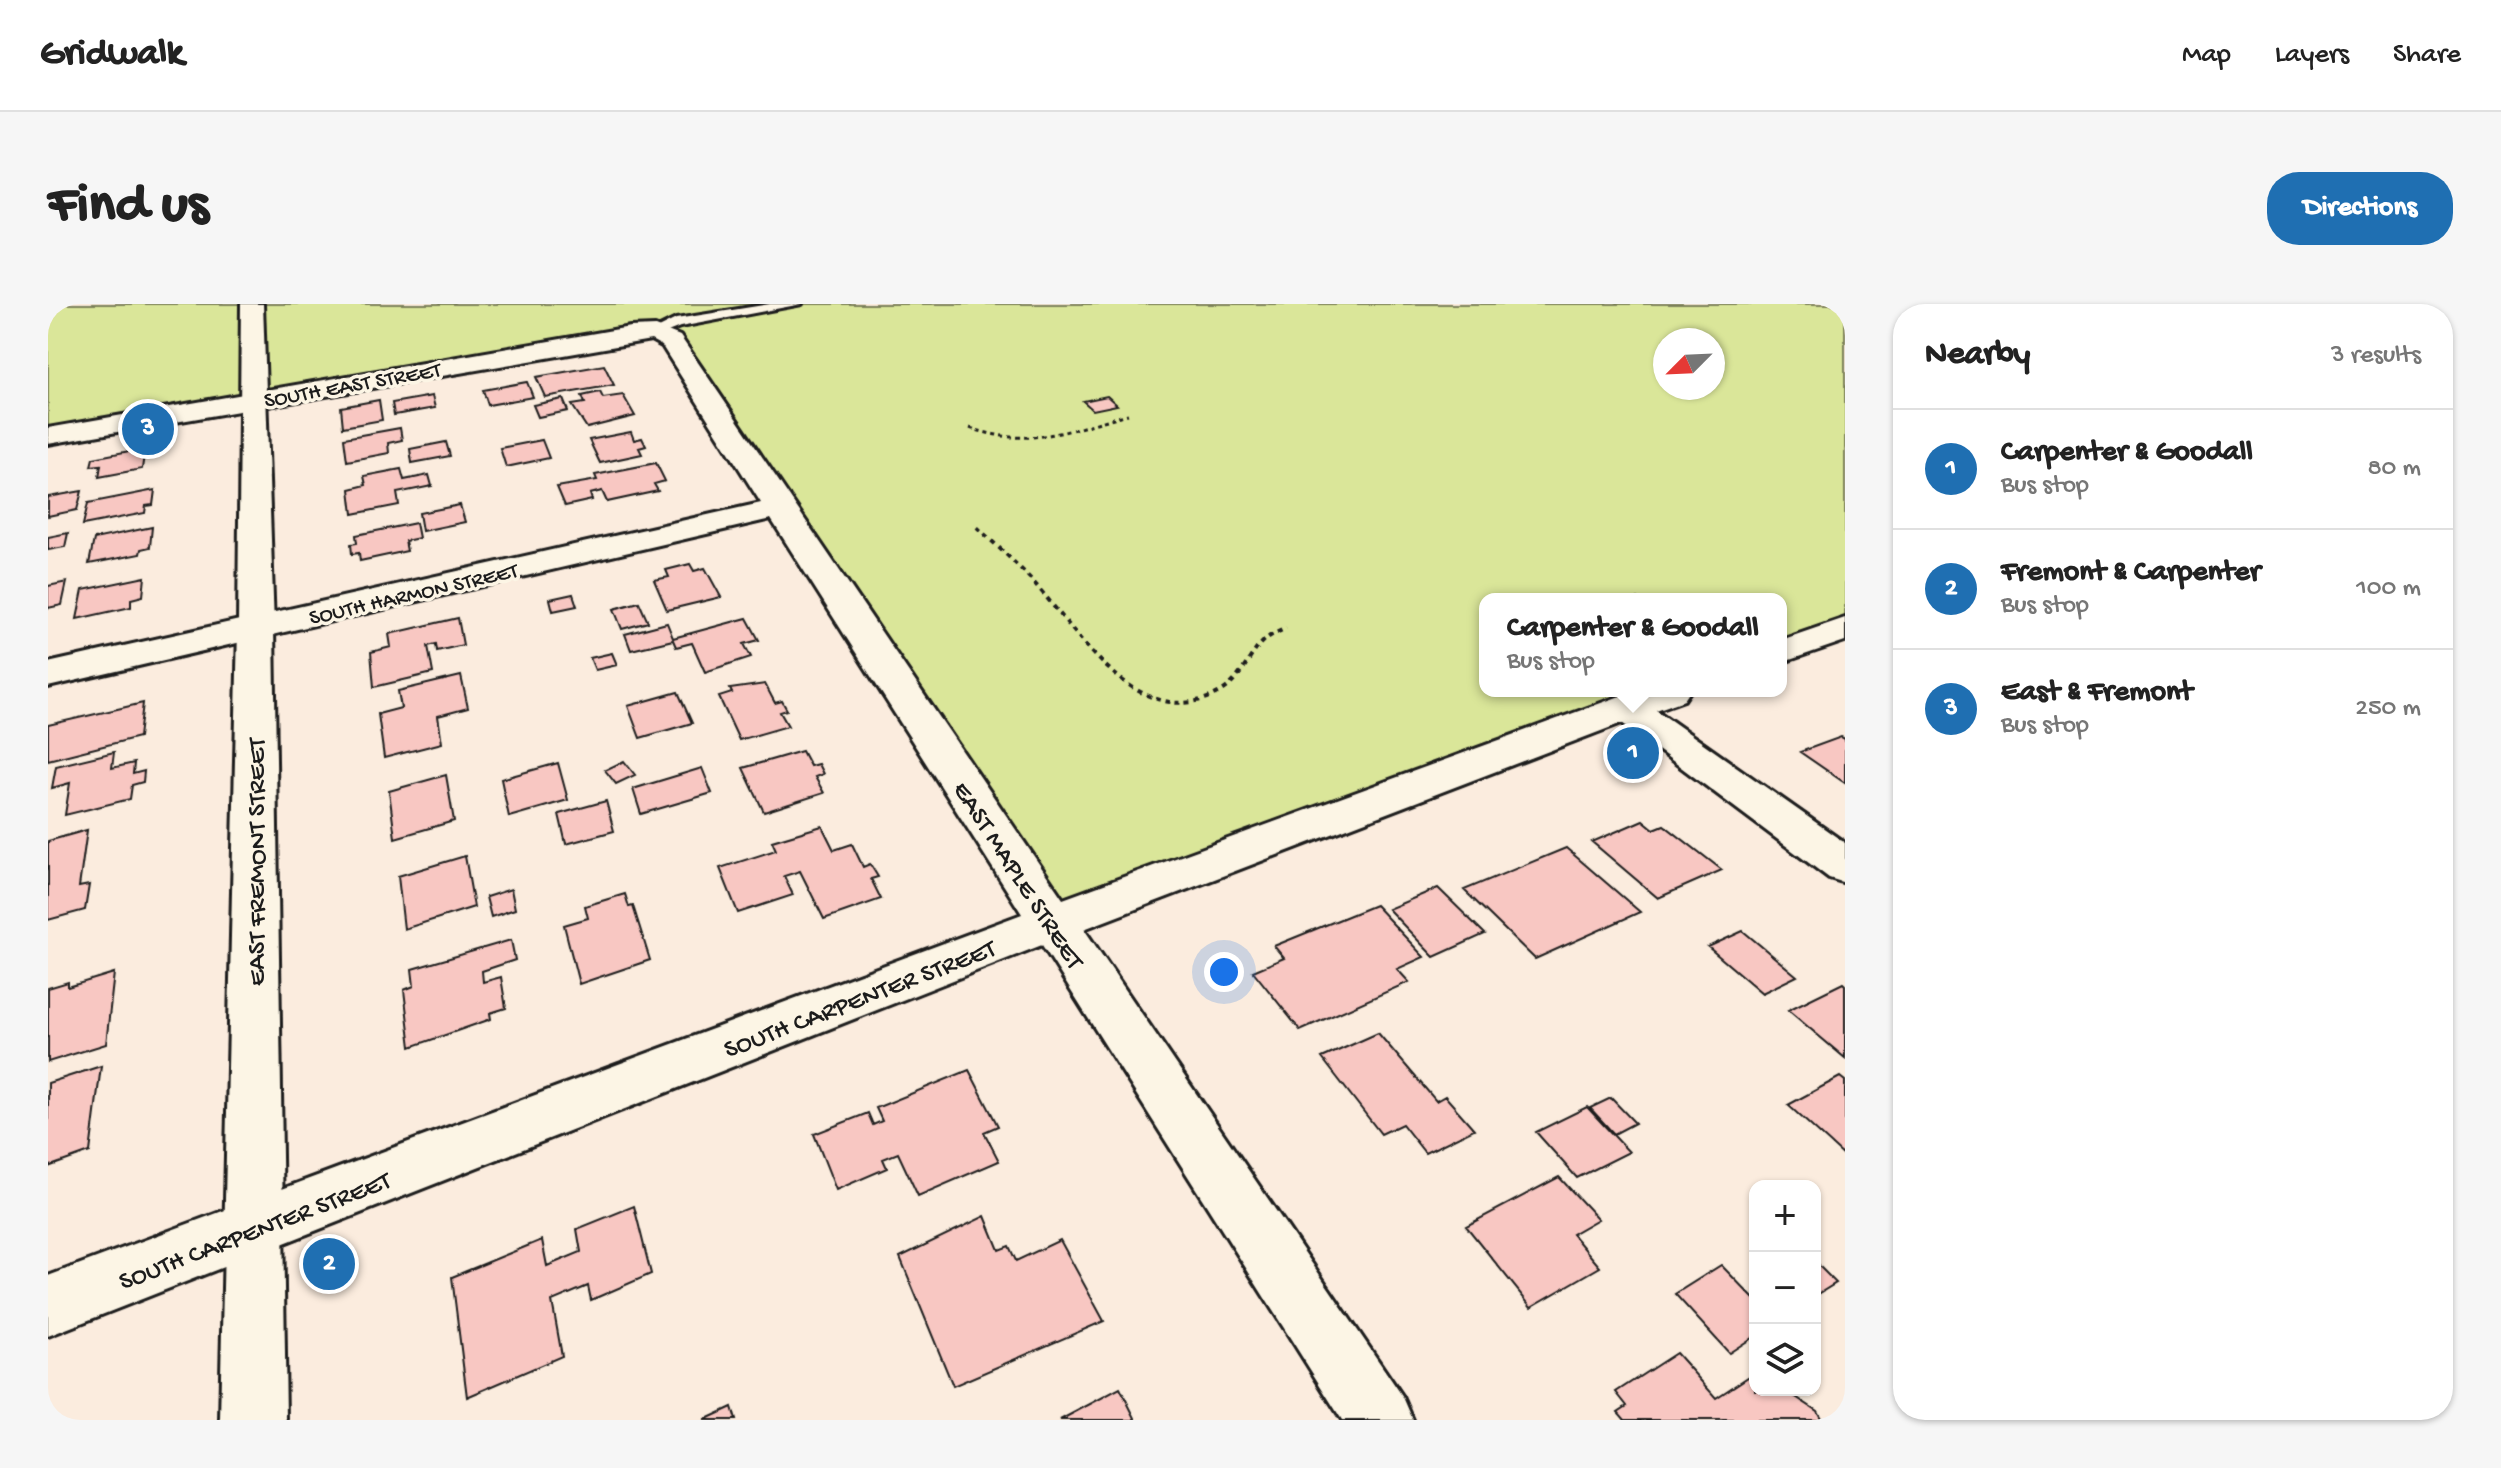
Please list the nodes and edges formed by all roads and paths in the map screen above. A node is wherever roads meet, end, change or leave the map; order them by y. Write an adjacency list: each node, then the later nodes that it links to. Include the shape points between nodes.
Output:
1 (252, 304): 4 (street, EAST FREMONT STREET)
2 (795, 304): 3 (lane, via 676,323)
3 (655, 333): 4 (street, SOUTH EAST STREET); 8 (street, EAST MAPLE STREET, via 671,341)
4 (254, 400): 7 (street, SOUTH EAST STREET); 10 (street, EAST FREMONT STREET)
5 (1128, 414): 6 (path, via 1027,440)
6 (970, 428)
7 (48, 436)
8 (778, 508): 10 (street, SOUTH HARMON STREET); 18 (street, EAST MAPLE STREET)
9 (977, 527): 11 (path, via 1027,574 1113,677 1138,693 1159,699 1211,696 1241,678 1265,639)
10 (256, 628): 14 (street, SOUTH HARMON STREET); 19 (street, EAST FREMONT STREET)
11 (1286, 628)
12 (1845, 629): 13 (street)
13 (1787, 650)
14 (48, 675)
15 (1654, 697): 16 (street, SOUTH CARPENTER STREET)
16 (1626, 707): 17 (street); 18 (street, SOUTH CARPENTER STREET)
17 (1845, 866)
18 (1052, 922): 19 (street, SOUTH CARPENTER STREET); 22 (street, EAST MAPLE STREET)
19 (252, 1230): 20 (street, SOUTH CARPENTER STREET); 21 (street, EAST FREMONT STREET)
20 (48, 1306)
21 (253, 1420)
22 (1380, 1420)

